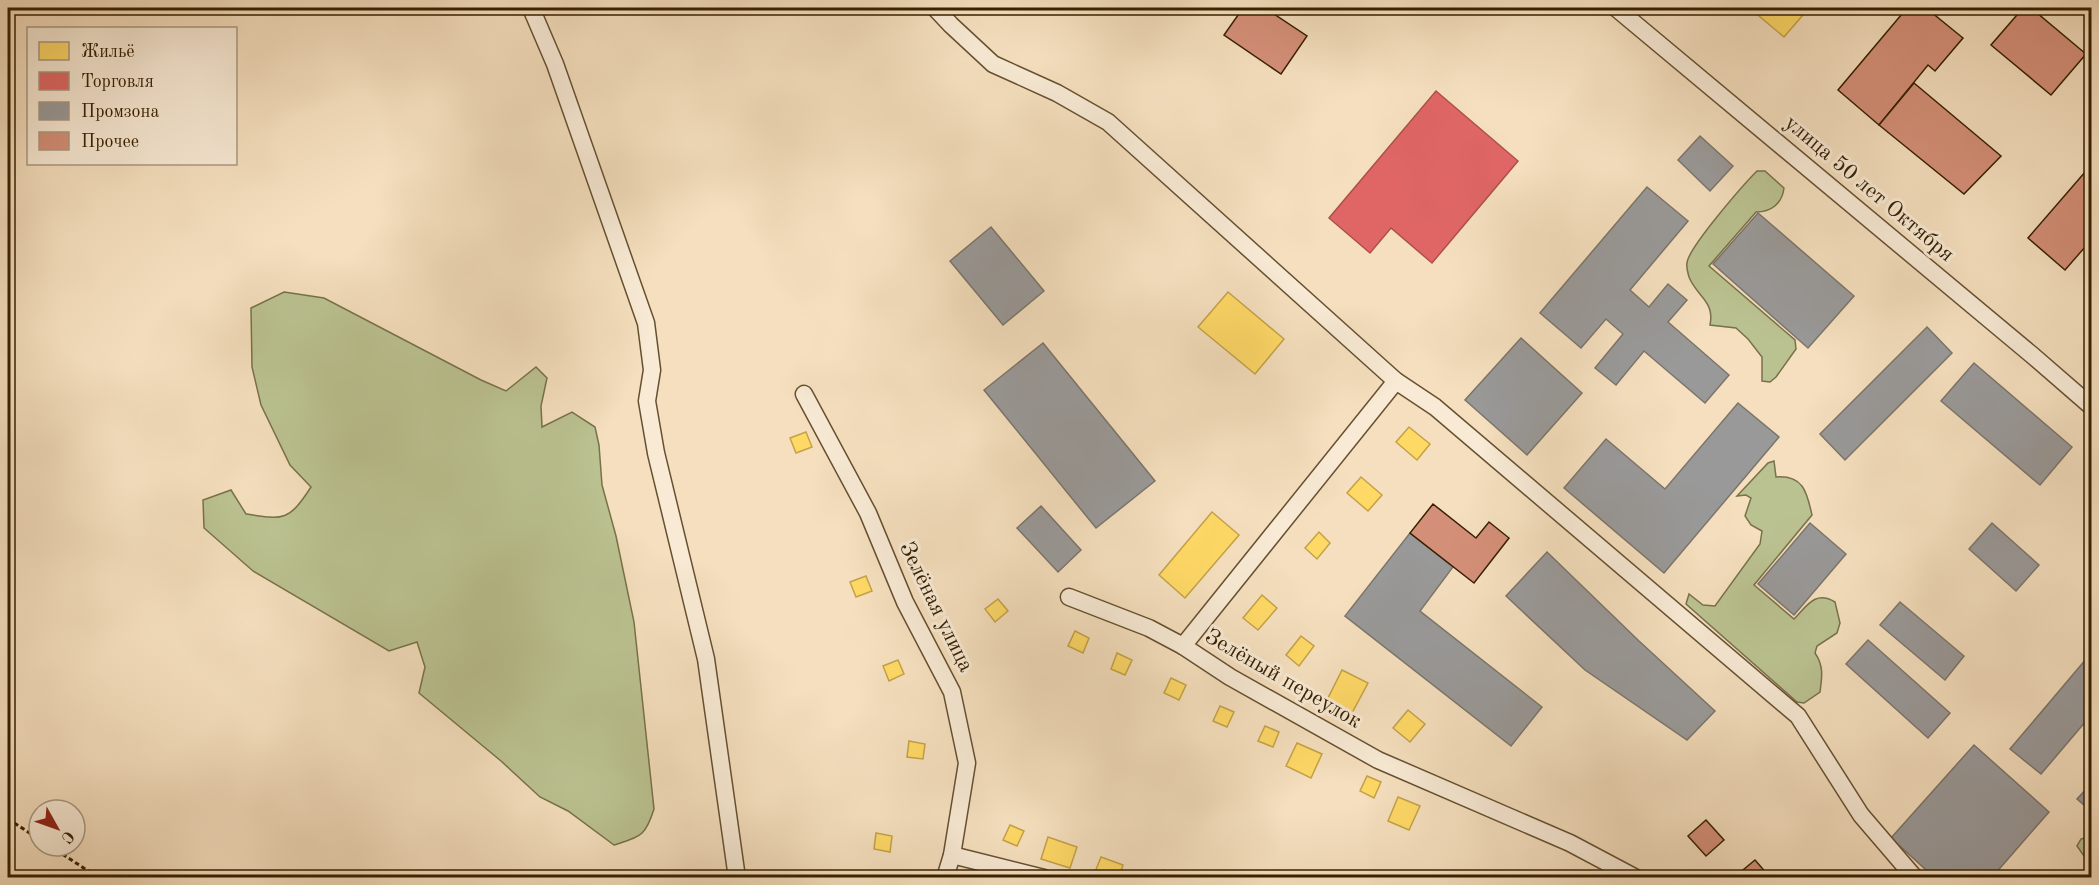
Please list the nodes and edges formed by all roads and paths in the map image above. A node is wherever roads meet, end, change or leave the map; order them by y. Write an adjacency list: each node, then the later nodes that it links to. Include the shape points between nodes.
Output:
1 (531, 8): 14 (street, via 555,64 646,323 652,370 647,401 706,659)
2 (935, 8): 4 (street, via 993,64 1108,122)
3 (1616, 8): 6 (street, улица 50 лет Октября)
4 (1396, 381): 8 (street, Зелёный переулок); 18 (street, via 1435,407 1798,716 1861,815)
5 (804, 394): 11 (street, Зелёная улица, via 868,513 905,602 952,692 967,763)
6 (2091, 407)
7 (1069, 597): 8 (street, via 1149,628)
8 (1183, 646): 17 (street, Зелёный переулок, via 1230,677 1378,760 1570,843)
9 (8, 819): 10 (path)
10 (27, 831)
11 (952, 855): 15 (street, Зелёная улица); 16 (street)
12 (68, 858): 13 (path)
13 (99, 878)
14 (737, 878)
15 (945, 878)
16 (1044, 878)
17 (1636, 878)
18 (1915, 878)

